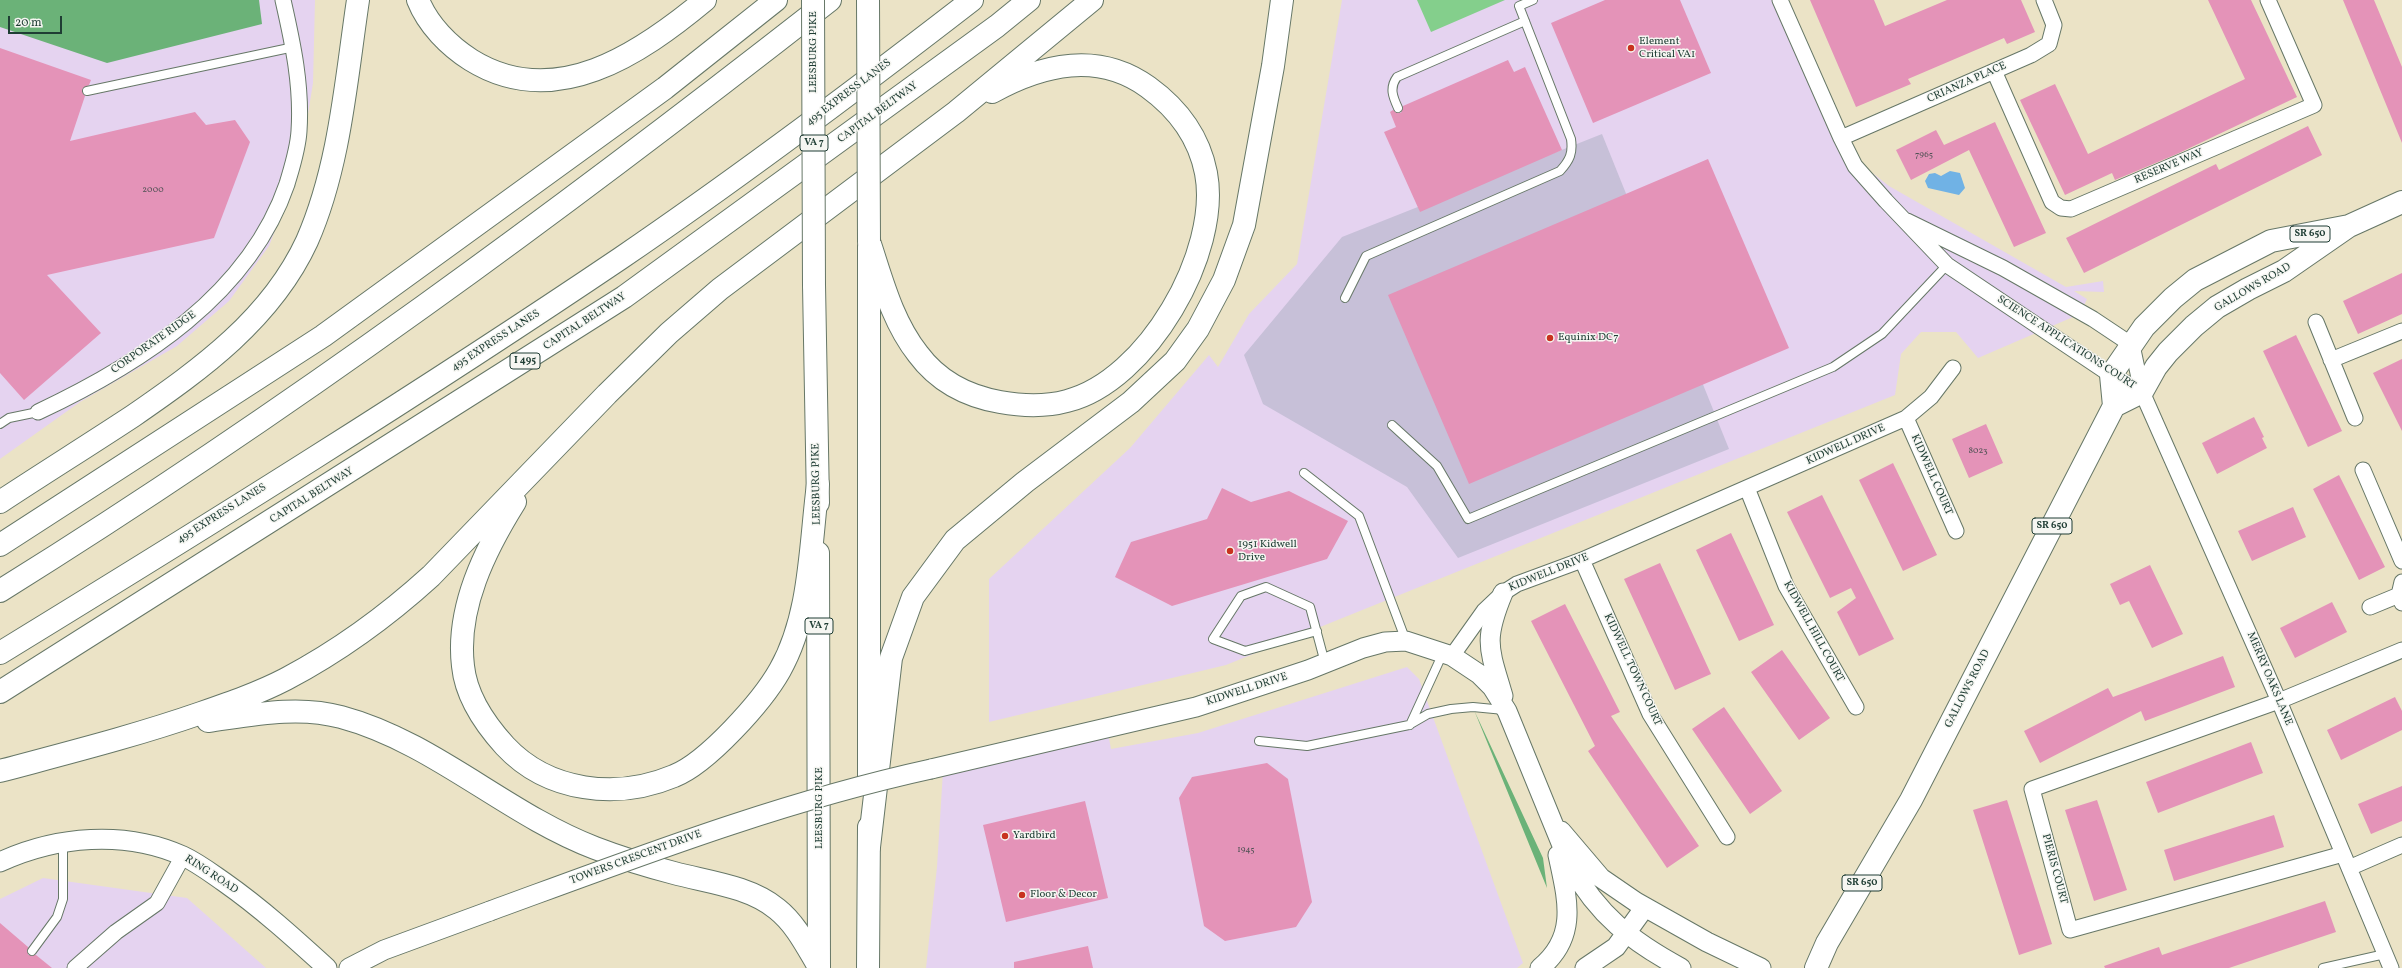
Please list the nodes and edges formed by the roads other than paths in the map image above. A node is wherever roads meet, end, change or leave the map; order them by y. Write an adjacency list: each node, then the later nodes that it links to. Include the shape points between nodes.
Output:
1 (283, 0): 18 (street, CORPORATE RIDGE)
2 (358, 0): 48 (main road, via 332,163 306,242 282,282 256,317 232,342 203,366)
3 (418, 0): 4 (main road, via 435,29 456,50 487,70 524,81 571,77 617,61 672,27)
4 (705, 0)
5 (776, 0): 50 (main road, via 659,93 323,336)
6 (814, 0): 46 (main road, LEESBURG PIKE / VA 7, bridge, via 814,285)
7 (830, 0): 53 (main road, via 657,135 448,289 139,504)
8 (868, 0): 27 (main road, bridge)
9 (972, 0): 60 (main road, 495 EXPRESS LANES, via 758,161 610,265 486,348)
10 (1029, 0): 63 (main road, CAPITAL BELTWAY / I 495, via 997,26 624,297)
11 (1092, 0): 22 (main road)
12 (1282, 0): 76 (main road, via 1274,66 1244,225 1224,280 1198,329 1175,362 1131,402 1024,482 955,540 914,597 891,658)
13 (1533, 0): 17 (lane, via 1519,6)
14 (1780, 0): 23 (street, SCIENCE APPLICATIONS COURT)
15 (2044, 0): 19 (street, CRIANZA PLACE, via 2054,25 2049,44)
16 (2268, 0): 19 (street, RESERVE WAY, via 2314,105 2071,210 2060,208 2052,202)
17 (1525, 21): 21 (lane, via 1397,77 1392,95); 29 (lane, via 1571,139 1572,152 1568,162 1560,171 1366,256)
18 (294, 47): 20 (lane); 38 (street, CORPORATE RIDGE, via 300,99 299,133 292,168 272,219 247,260 204,306 163,339 103,378)
19 (1994, 71): 23 (street, CRIANZA PLACE)
20 (87, 91)
21 (1398, 108)
22 (956, 112): 27 (main road, via 996,90 1037,72 1063,65 1094,65 1132,76 1167,101 1194,136 1206,173 1208,204 1191,272 1180,298 1153,339 1128,367 1092,391 1069,401 1042,406 1014,405 967,394 939,377 918,355 906,337 886,292); 43 (main road, via 720,289 669,333)
23 (1841, 138): 25 (street, SCIENCE APPLICATIONS COURT, via 1855,166)
24 (2402, 202): 26 (main road, GALLOWS ROAD / SR 650)
25 (1907, 221): 28 (street, SCIENCE APPLICATIONS COURT); 32 (street, SCIENCE APPLICATIONS COURT, via 2003,268 2093,319)
26 (2349, 226): 32 (main road, GALLOWS ROAD / SR 650, via 2270,241 2228,262 2196,280 2173,298 2144,327); 36 (main road, GALLOWS ROAD / SR 650, via 2284,272 2248,288 2211,312 2168,352 2156,366)
27 (869, 241): 76 (main road)
28 (1947, 265): 35 (street, SCIENCE APPLICATIONS COURT); 42 (lane, via 1882,334 1833,367 1468,519 1437,466)
29 (1345, 298)
30 (2316, 322): 33 (street)
31 (2402, 331): 33 (street)
32 (2132, 345): 35 (main road, GALLOWS ROAD / SR 650); 36 (street, SCIENCE APPLICATIONS COURT)
33 (2332, 360): 40 (street)
34 (1953, 368): 39 (street, KIDWELL DRIVE, via 1931,397)
35 (2111, 375): 36 (street, SCIENCE APPLICATIONS COURT); 37 (main road)
36 (2142, 392): 37 (main road); 64 (street, MERRY OAKS LANE)
37 (2114, 406): 94 (main road, GALLOWS ROAD / SR 650, via 1911,800 1827,943)
38 (38, 412): 41 (lane, via 9,418)
39 (1906, 418): 47 (street, KIDWELL DRIVE); 49 (street, KIDWELL COURT)
40 (2355, 418)
41 (0, 424)
42 (1392, 426)
43 (556, 447): 46 (main road, via 526,486 500,527 475,579 463,626 463,666 471,697 489,728 515,756 546,777 588,789 631,789 675,776 710,752 737,726 761,696 780,670 793,641 805,599); 68 (main road, via 431,576 362,634 285,679 242,699)
44 (2363, 470): 52 (street)
45 (1304, 473): 58 (lane, via 1359,516)
46 (818, 484): 88 (main road, LEESBURG PIKE / VA 7)
47 (1747, 488): 51 (street, KIDWELL DRIVE); 65 (street, KIDWELL HILL COURT, via 1786,586)
48 (0, 502)
49 (1956, 531)
50 (0, 545)
51 (1582, 560): 54 (street, KIDWELL DRIVE, via 1518,584); 73 (street, KIDWELL TOWN COURT, via 1650,714)
52 (2402, 561)
53 (0, 591)
54 (1503, 593): 61 (street, KIDWELL DRIVE, via 1484,611); 66 (street, via 1492,620 1489,642)
55 (2401, 594): 56 (street)
56 (2370, 607)
57 (1316, 631): 57 (lane, via 1310,607 1266,587 1240,596 1213,639 1245,651); 62 (lane)
58 (1406, 641): 61 (street, KIDWELL DRIVE); 62 (street, KIDWELL DRIVE, via 1384,642)
59 (2402, 650): 64 (street)
60 (0, 653)
61 (1448, 654): 66 (street, via 1479,674 1492,687); 67 (lane)
62 (1326, 663): 70 (street, KIDWELL DRIVE, via 1196,707)
63 (0, 692)
64 (2280, 701): 77 (street, MERRY OAKS LANE); 77 (street, PIERIS COURT, via 2032,789 2070,930)
65 (1856, 707)
66 (1507, 710): 67 (lane, via 1473,707 1451,709 1428,714); 72 (street)
67 (1409, 725): 69 (lane, via 1307,746)
68 (134, 734): 71 (main road); 88 (main road, via 206,721 286,712 315,712 367,725 430,756 560,834 636,863 748,893 777,908 796,928)
69 (1259, 742)
70 (930, 769): 87 (street, TOWERS CRESCENT DRIVE, bridge, via 844,791 728,826 384,950)
71 (0, 771)
72 (1550, 818): 81 (street, via 1601,878); 82 (street, via 1578,880 1608,919); 90 (street, via 1568,912 1566,930 1560,946)
73 (1726, 837)
74 (64, 842): 78 (street, RING ROAD, via 93,839 128,841); 79 (street, RING ROAD, via 31,849); 83 (lane, via 63,899 57,917)
75 (2402, 845): 80 (street)
76 (869, 846): 89 (main road)
77 (2343, 854): 80 (street, MERRY OAKS LANE)
78 (183, 856): 85 (street, via 157,903 116,932); 86 (street, RING ROAD, via 241,894)
79 (0, 862)
80 (2349, 868): 84 (street, MERRY OAKS LANE)
81 (1645, 907): 82 (street); 93 (street, via 1707,942)
82 (1626, 935): 91 (street, via 1616,947); 92 (street)
83 (32, 951)
84 (2385, 954): 95 (lane); 96 (street, MERRY OAKS LANE)
85 (75, 968)
86 (327, 968)
87 (349, 968)
88 (819, 968)
89 (868, 968)
90 (1540, 968)
91 (1585, 968)
92 (1681, 968)
93 (1761, 968)
94 (1816, 968)
95 (2323, 968)
96 (2391, 968)

